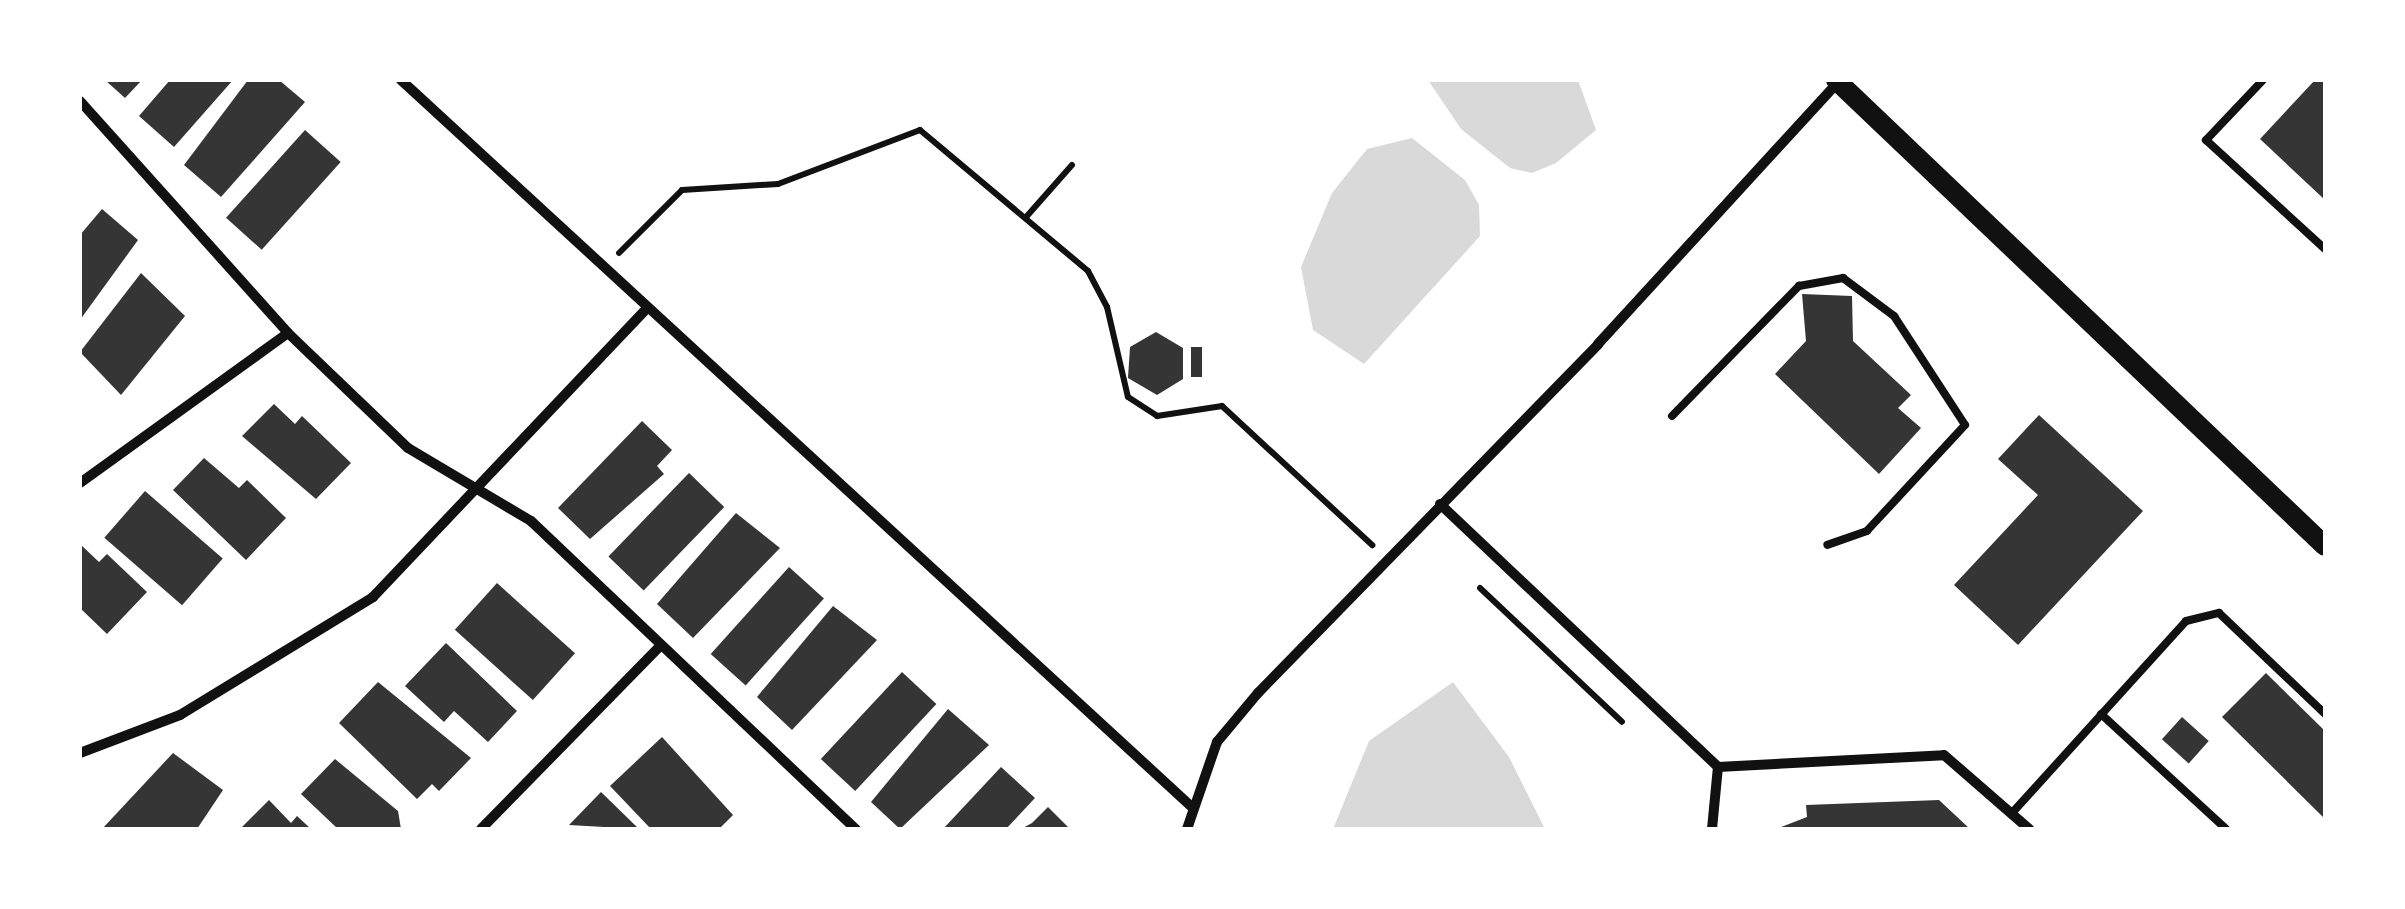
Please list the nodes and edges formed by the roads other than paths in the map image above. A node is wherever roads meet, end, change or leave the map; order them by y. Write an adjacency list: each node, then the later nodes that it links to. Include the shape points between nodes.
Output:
1 (401, 80): 6 (street)
2 (2263, 80): 5 (lane, via 2206,140)
3 (1837, 81): 11 (street); 13 (main road)
4 (80, 101): 7 (street)
5 (2325, 249)
6 (647, 308): 10 (street); 19 (street)
7 (288, 334): 9 (street); 10 (street, via 408,448)
8 (1672, 416): 12 (lane, via 1799,286 1843,278 1894,316 1965,425 1867,531)
9 (80, 483)
10 (478, 487): 14 (street, via 531,521); 17 (street, via 358,608 180,715)
11 (1440, 504): 18 (street); 19 (street, via 1218,742)
12 (1827, 545)
13 (2325, 546)
14 (660, 646): 21 (street); 22 (street)
15 (2102, 714): 16 (lane, via 2186,621 2219,612); 20 (lane); 26 (lane)
16 (2325, 714)
17 (80, 753)
18 (1718, 767): 20 (street, via 1944,754); 24 (street)
19 (1192, 807): 23 (street)
20 (2012, 813): 25 (street)
21 (481, 829)
22 (856, 829)
23 (1186, 829)
24 (1712, 829)
25 (2029, 829)
26 (2226, 829)

